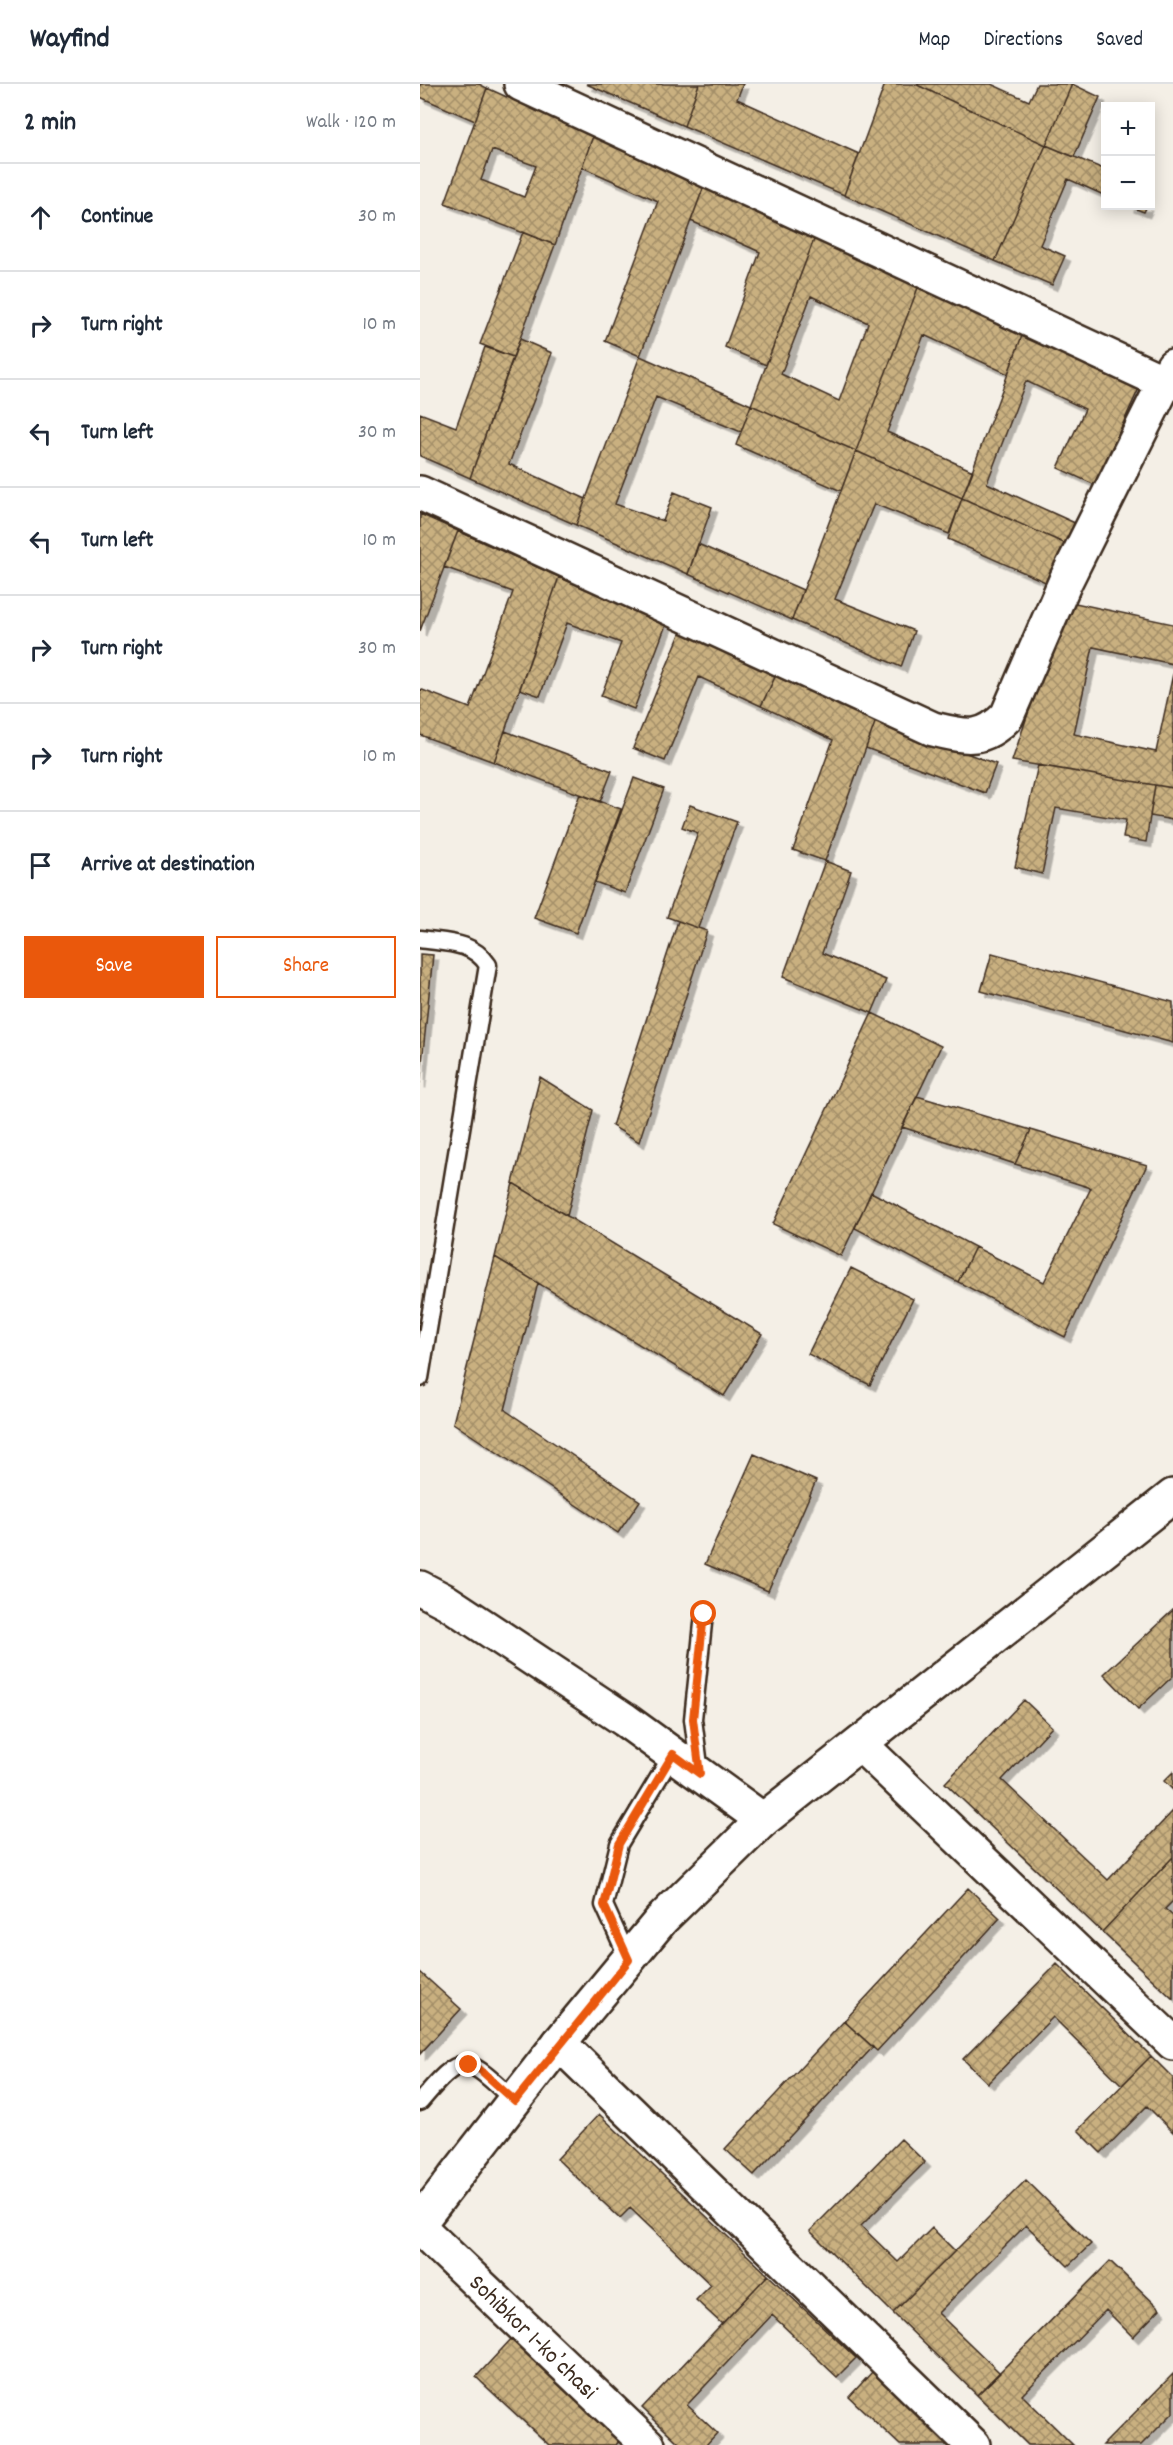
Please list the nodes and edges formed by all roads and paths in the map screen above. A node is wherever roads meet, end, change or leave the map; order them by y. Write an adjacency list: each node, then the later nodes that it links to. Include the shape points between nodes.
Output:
1 (521, 84): 2 (street)
2 (1169, 374): 3 (street, via 1066,580 1007,716 992,732 965,737 933,729)
3 (420, 493)
4 (420, 939): 5 (lane, via 464,946 479,952 488,965)
5 (420, 1378)
6 (1173, 1496): 9 (street)
7 (420, 1588): 10 (street, via 447,1602)
8 (704, 1614): 11 (lane, via 693,1719)
9 (860, 1744): 12 (street); 15 (street)
10 (673, 1754): 11 (street); 13 (lane, via 619,1844 604,1905)
11 (700, 1774): 12 (street)
12 (763, 1820): 13 (street, via 662,1919)
13 (629, 1960): 14 (street)
14 (559, 2043): 16 (street); 21 (street)
15 (1173, 2043)
16 (515, 2101): 17 (lane, via 477,2067 460,2064 446,2071); 18 (street)
17 (420, 2102)
18 (420, 2222)
19 (420, 2228): 20 (street, Sohibkor 1-koʼchasi)
20 (648, 2445)
21 (973, 2445)

